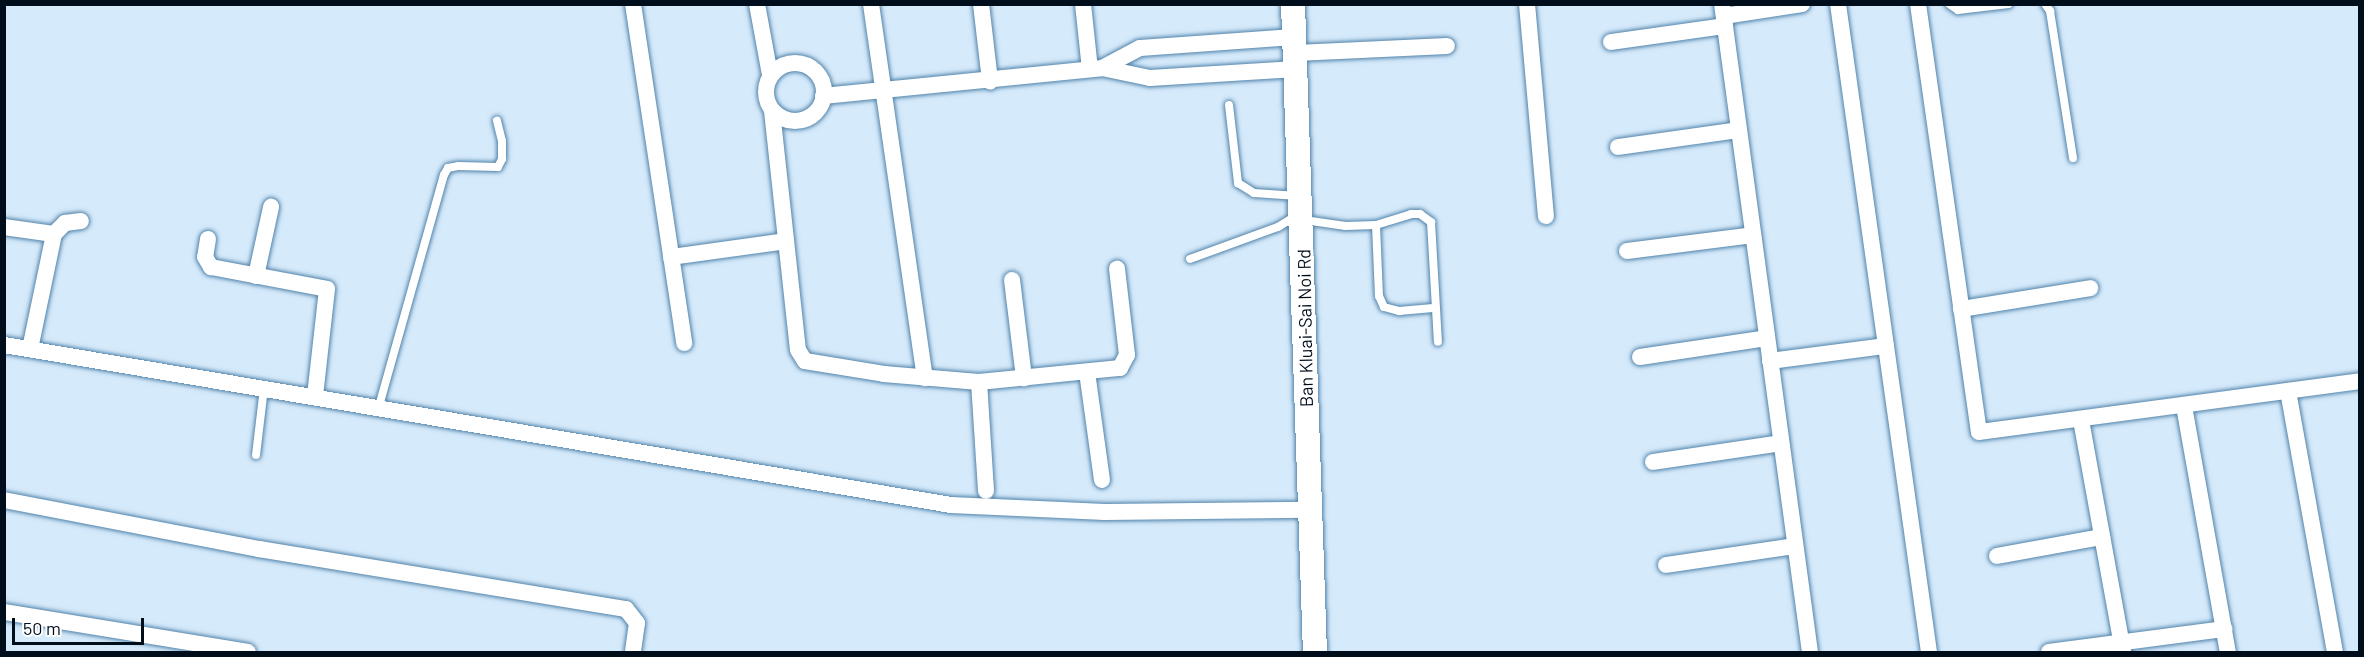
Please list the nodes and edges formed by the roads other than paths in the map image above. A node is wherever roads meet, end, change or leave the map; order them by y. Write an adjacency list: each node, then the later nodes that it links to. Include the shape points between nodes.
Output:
1 (633, 4): 40 (street)
2 (756, 4): 19 (street)
3 (871, 4): 21 (street)
4 (981, 4): 20 (street)
5 (1083, 4): 18 (street)
6 (1293, 4): 17 (street, Ban Kluai-Sai Noi Rd)
7 (1527, 4): 31 (street)
8 (1802, 4): 14 (street)
9 (1838, 4): 52 (street)
10 (1918, 4): 47 (street)
11 (1949, 4): 12 (lane, via 1958,10)
12 (2009, 4)
13 (2045, 4): 28 (lane, via 2050,11)
14 (1724, 15): 15 (street); 26 (street)
15 (1611, 42)
16 (1447, 46): 17 (street)
17 (1295, 53): 18 (street, via 1150,78); 18 (street, via 1140,48); 30 (street, Ban Kluai-Sai Noi Rd)
18 (1096, 68): 20 (street)
19 (770, 75): 22 (street, via 789,62 805,63 817,72 824,86); 24 (street, via 765,97)
20 (990, 81): 21 (street)
21 (884, 91): 22 (street); 57 (street)
22 (823, 96): 24 (street, via 814,115 800,121 785,120)
23 (1229, 105): 30 (lane, via 1238,183 1254,193)
24 (772, 111): 38 (street)
25 (497, 121): 64 (lane, via 502,150 498,167 458,166 448,168 444,176)
26 (1739, 130): 27 (street); 36 (street)
27 (1618, 147)
28 (2073, 158)
29 (272, 207): 43 (street)
30 (1302, 209): 33 (lane, via 1346,226); 41 (lane, via 1278,227); 73 (street, Ban Kluai-Sai Noi Rd)
31 (1546, 216)
32 (81, 221): 35 (street, via 65,223)
33 (1376, 225): 46 (lane, via 1379,296 1384,307 1399,311); 46 (lane, via 1412,214 1420,214 1431,222)
34 (4, 227): 35 (street)
35 (54, 234): 53 (street)
36 (1753, 235): 39 (street); 48 (street)
37 (207, 239): 43 (street, via 205,257 211,267)
38 (786, 242): 40 (street); 57 (street, via 798,350 805,361)
39 (1627, 251)
40 (672, 257): 50 (street)
41 (1191, 260)
42 (1117, 269): 56 (street, via 1127,360 1120,368)
43 (256, 276): 63 (street, via 327,289)
44 (1012, 280): 58 (street)
45 (2091, 288): 47 (street)
46 (1436, 308): 49 (lane)
47 (1960, 309): 66 (street, via 1979,432)
48 (1767, 338): 54 (street); 55 (street)
49 (1438, 342)
50 (684, 343)
51 (4, 345): 53 (street)
52 (1886, 346): 55 (street); 85 (street)
53 (30, 349): 61 (street)
54 (1640, 357)
55 (1770, 361): 67 (street)
56 (1088, 372): 58 (street); 70 (street)
57 (925, 378): 60 (street)
58 (1024, 378): 60 (street)
59 (2360, 381): 62 (street)
60 (979, 382): 71 (street)
61 (264, 387): 63 (street); 68 (lane)
62 (2288, 391): 65 (street); 88 (street)
63 (315, 396): 64 (street)
64 (379, 406): 73 (street, via 951,505 1105,512)
65 (2184, 406): 66 (street); 79 (street)
66 (2081, 420): 74 (street)
67 (1781, 444): 69 (street); 75 (street)
68 (256, 456)
69 (1653, 462)
70 (1102, 480)
71 (986, 491)
72 (4, 500): 82 (street, via 282,553 618,607 632,612 638,623)
73 (1310, 510): 83 (street, Ban Kluai-Sai Noi Rd)
74 (2102, 537): 76 (street); 80 (street)
75 (1795, 546): 77 (street); 84 (street)
76 (1997, 556)
77 (1666, 565)
78 (4, 612): 81 (street)
79 (2224, 629): 80 (street); 87 (street)
80 (2122, 647): 86 (street)
81 (248, 652)
82 (633, 652)
83 (1315, 652)
84 (1807, 652)
85 (1929, 652)
86 (2049, 652)
87 (2228, 652)
88 (2336, 652)

